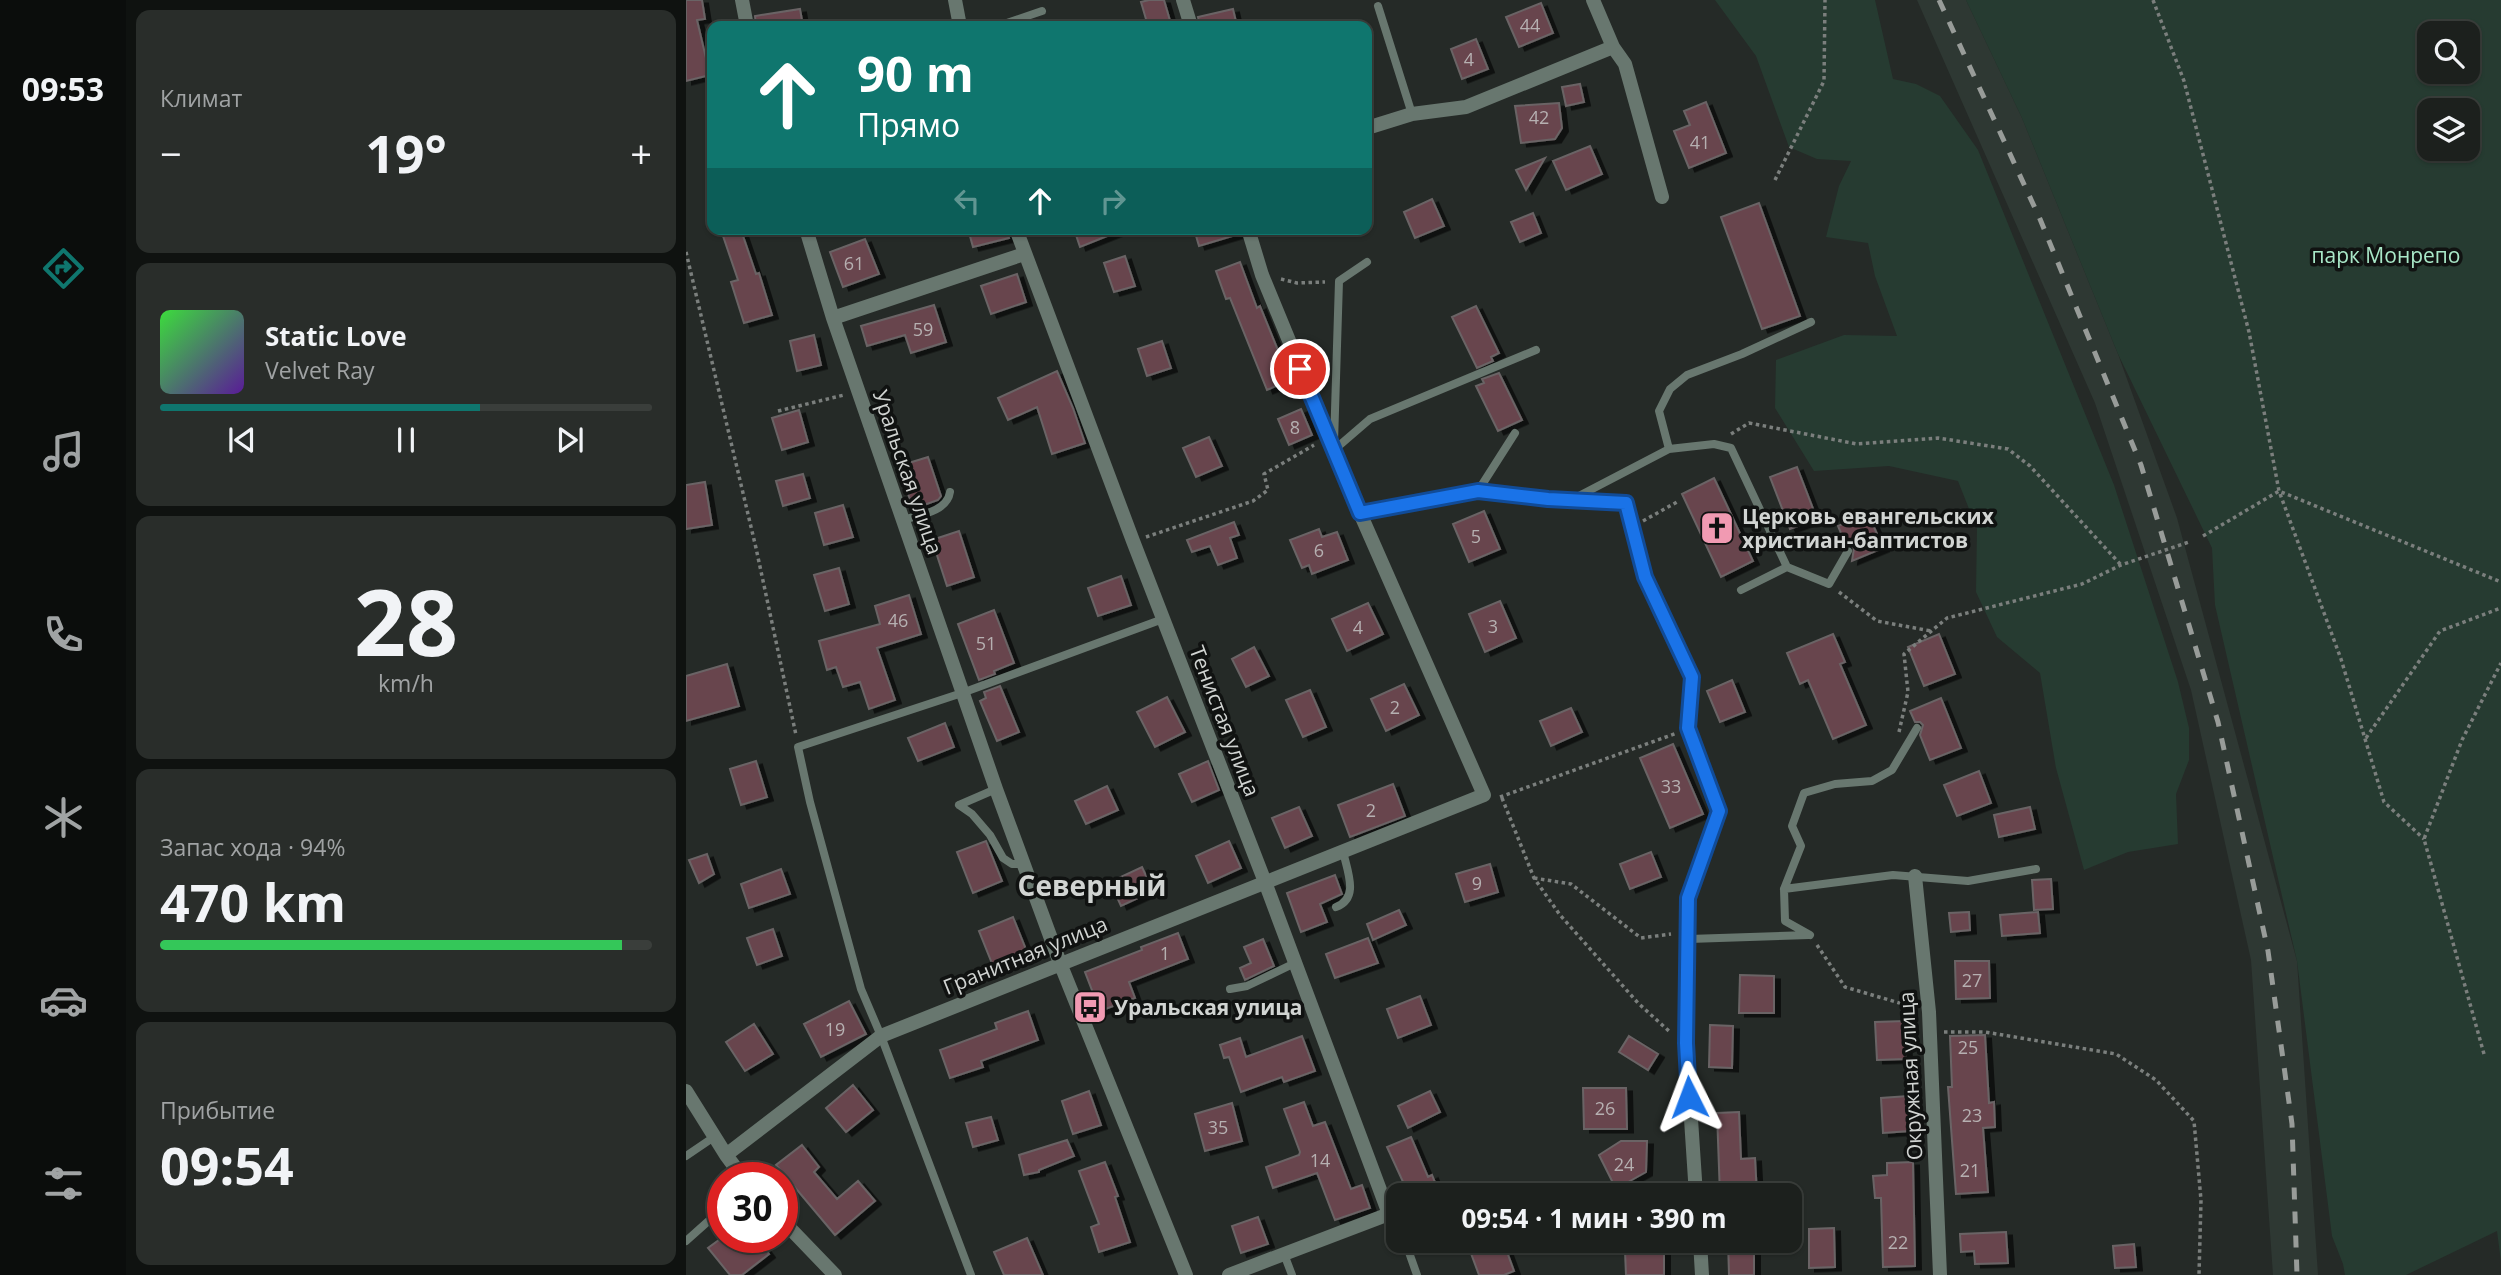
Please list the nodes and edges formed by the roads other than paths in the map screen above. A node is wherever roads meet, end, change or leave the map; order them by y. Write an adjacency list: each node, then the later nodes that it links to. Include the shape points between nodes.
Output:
1 (742, 0): 7 (street)
2 (955, 0): 8 (street)
3 (1183, 0): 10 (street)
4 (1593, 0): 11 (street)
5 (1378, 6): 12 (lane)
6 (1042, 11): 9 (lane)
7 (746, 21)
8 (959, 21)
9 (1013, 21)
10 (1189, 21)
11 (1613, 47): 12 (street, via 1466,107); 14 (street, via 1625,64)
12 (1412, 114): 13 (street)
13 (1372, 126)
14 (1662, 197)
15 (809, 235): 20 (street, Уральская улица)
16 (1018, 235): 18 (street, Тенистая улица)
17 (1250, 235): 24 (street)
18 (1024, 254): 20 (street); 34 (street, Тенистая улица)
19 (1367, 261): 24 (lane, via 1339,281)
20 (833, 318): 30 (street, Уральская улица)
21 (1811, 322): 25 (lane, via 1688,375 1670,388 1659,411)
22 (1536, 350): 24 (lane, via 1370,419)
23 (1515, 433): 26 (lane)
24 (1331, 444): 29 (street)
25 (1669, 449): 28 (lane); 32 (lane, via 1714,444 1731,448)
26 (1478, 491): 28 (lane); 29 (lane)
27 (950, 492): 30 (lane, via 943,507)
28 (1572, 500): 44 (lane, via 1626,503 1645,577 1692,677 1688,728 1719,811)
29 (1360, 513): 38 (street, Гранитная улица, via 1484,795)
30 (902, 520): 35 (street, Уральская улица)
31 (1848, 551): 32 (lane, via 1829,584)
32 (1787, 566): 33 (lane)
33 (1741, 590)
34 (1163, 619): 35 (lane); 42 (street, Тенистая улица)
35 (962, 693): 37 (street, Уральская улица); 50 (lane, via 798,747 861,989)
36 (1917, 728): 43 (lane, via 1892,770 1872,781 1804,793 1792,826 1801,846)
37 (996, 789): 39 (street, Уральская улица); 39 (lane, via 959,805 990,835 1003,858)
38 (1343, 851): 42 (street, Гранитная улица); 45 (lane, via 1351,889 1345,903)
39 (1024, 864): 47 (street, Уральская улица)
40 (2036, 869): 41 (lane, via 1968,881)
41 (1915, 876): 43 (lane); 72 (street, Окружная улица, via 1929,1012)
42 (1265, 882): 47 (street, Гранитная улица); 48 (street, Тенистая улица)
43 (1784, 889): 46 (lane, via 1785,921 1810,935)
44 (1688, 898): 46 (street)
45 (1336, 906)
46 (1688, 935): 56 (street, via 1686,1043)
47 (1060, 963): 50 (street, Гранитная улица); 67 (street, Уральская улица)
48 (1295, 963): 49 (lane, via 1247,986); 57 (street, Тенистая улица)
49 (1230, 989)
50 (881, 1036): 53 (street, Гранитная улица); 66 (lane)
51 (686, 1091): 52 (street)
52 (714, 1136): 53 (street); 54 (lane)
53 (726, 1155): 55 (street)
54 (686, 1156)
55 (731, 1162)
56 (1695, 1183)
57 (1386, 1199)
58 (707, 1222): 61 (lane)
59 (1386, 1222): 64 (street)
60 (798, 1237): 65 (street)
61 (686, 1241)
62 (1409, 1253): 70 (lane)
63 (1701, 1253): 71 (street)
64 (1284, 1254): 68 (street); 69 (lane)
65 (835, 1275)
66 (971, 1275)
67 (1186, 1275)
68 (1229, 1275)
69 (1292, 1275)
70 (1417, 1275)
71 (1702, 1275)
72 (1940, 1275)

